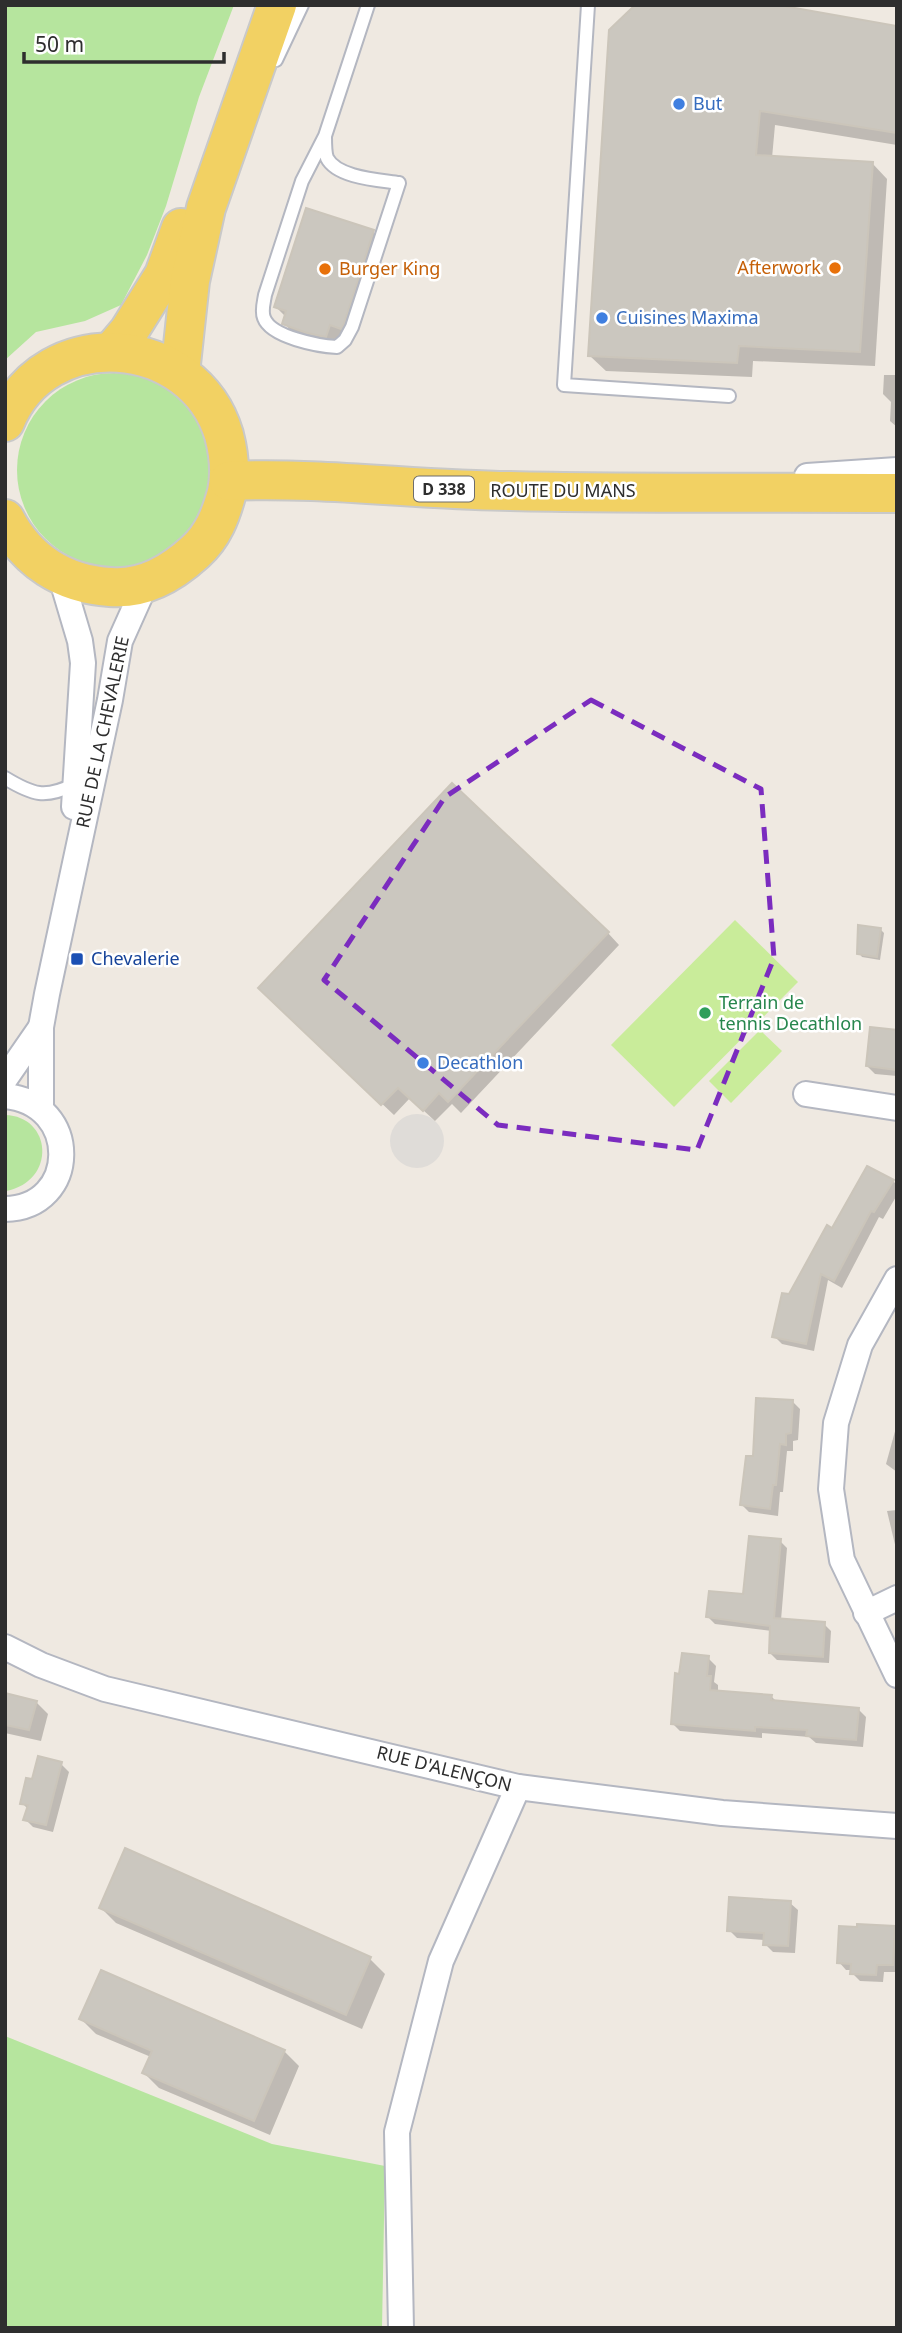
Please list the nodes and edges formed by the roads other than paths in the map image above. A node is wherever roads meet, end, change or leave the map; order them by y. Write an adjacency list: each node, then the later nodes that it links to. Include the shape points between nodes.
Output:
1 (262, 5): 10 (main road, via 164,275)
2 (277, 5): 9 (main road)
3 (302, 5): 6 (lane)
4 (368, 5): 8 (lane)
5 (588, 5): 12 (lane, via 564,385)
6 (270, 74)
7 (259, 97): 9 (lane)
8 (325, 136): 8 (lane, via 302,181 265,295 263,317 283,335 337,347 352,327 399,183 338,170 327,158)
9 (222, 163): 11 (main road, via 206,208 190,281)
10 (112, 351): 11 (main road, via 148,357); 13 (main road, via 72,358 37,378)
11 (180, 373): 15 (main road, via 203,394 219,420 228,450)
12 (729, 396)
13 (5, 422)
14 (897, 470): 16 (street)
15 (229, 481): 16 (main road, ROUTE DU MANS / D 338); 20 (main road, via 221,515 204,545 177,568)
16 (660, 491): 17 (main road, ROUTE DU MANS / D 338)
17 (897, 493)
18 (5, 519): 19 (main road, via 36,560)
19 (61, 577): 20 (main road, via 88,586); 22 (street, RUE DE LA CHEVALERIE, via 83,663)
20 (146, 583): 23 (street, RUE DE LA CHEVALERIE, via 120,641)
21 (5, 778): 22 (lane, via 28,792 42,794)
22 (75, 784): 23 (street, RUE DE LA CHEVALERIE)
23 (69, 885): 24 (street, RUE DE LA CHEVALERIE)
24 (41, 1027): 25 (street, RUE DE LA CHEVALERIE); 28 (street, RUE DE LA CHEVALERIE)
25 (5, 1079)
26 (806, 1094): 29 (street)
27 (5, 1096): 28 (street)
28 (41, 1108): 30 (street, via 59,1134 62,1149 56,1179 37,1200)
29 (897, 1108)
30 (5, 1209)
31 (897, 1279): 33 (street, via 860,1345 836,1423 831,1489 840,1548)
32 (897, 1598): 33 (street)
33 (866, 1613): 35 (street)
34 (5, 1647): 36 (street, RUE D'ALENÇON, via 105,1689)
35 (897, 1675)
36 (518, 1787): 37 (street, RUE D'ALENÇON, via 722,1813); 38 (street, via 441,1961 397,2132)
37 (897, 1826)
38 (401, 2328)

